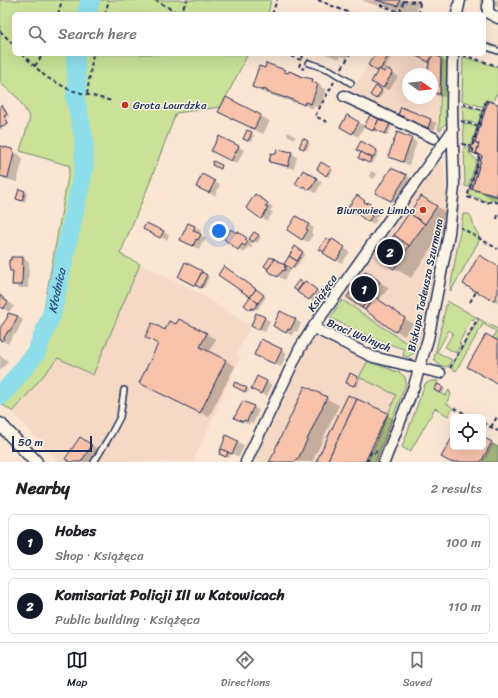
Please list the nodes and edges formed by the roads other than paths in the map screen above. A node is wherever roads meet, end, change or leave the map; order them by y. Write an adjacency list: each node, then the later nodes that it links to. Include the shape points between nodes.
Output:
1 (460, 0): 3 (street)
2 (488, 1): 4 (street, via 488,13)
3 (457, 12)
4 (498, 18)
5 (486, 47): 6 (lane)
6 (498, 51)
7 (453, 56): 11 (street)
8 (309, 63): 9 (lane, via 330,70)
9 (351, 83)
10 (344, 96): 12 (street)
11 (453, 130): 13 (street, Książęca); 14 (street, Biskupa Tadeusza Szurmana)
12 (434, 138): 13 (lane)
13 (438, 151): 14 (street); 15 (street, Książęca)
14 (454, 155): 16 (street, Biskupa Tadeusza Szurmana, via 450,233 429,335)
15 (314, 326): 16 (street, Braci Wolnych, via 373,357); 22 (street, Książęca, via 300,348)
16 (419, 369): 17 (street, Braci Wolnych); 23 (street, Biskupa Tadeusza Szurmana)
17 (440, 373)
18 (124, 390): 21 (lane, via 120,416)
19 (0, 424): 20 (street)
20 (36, 462)
21 (94, 462)
22 (246, 462)
23 (384, 462)

